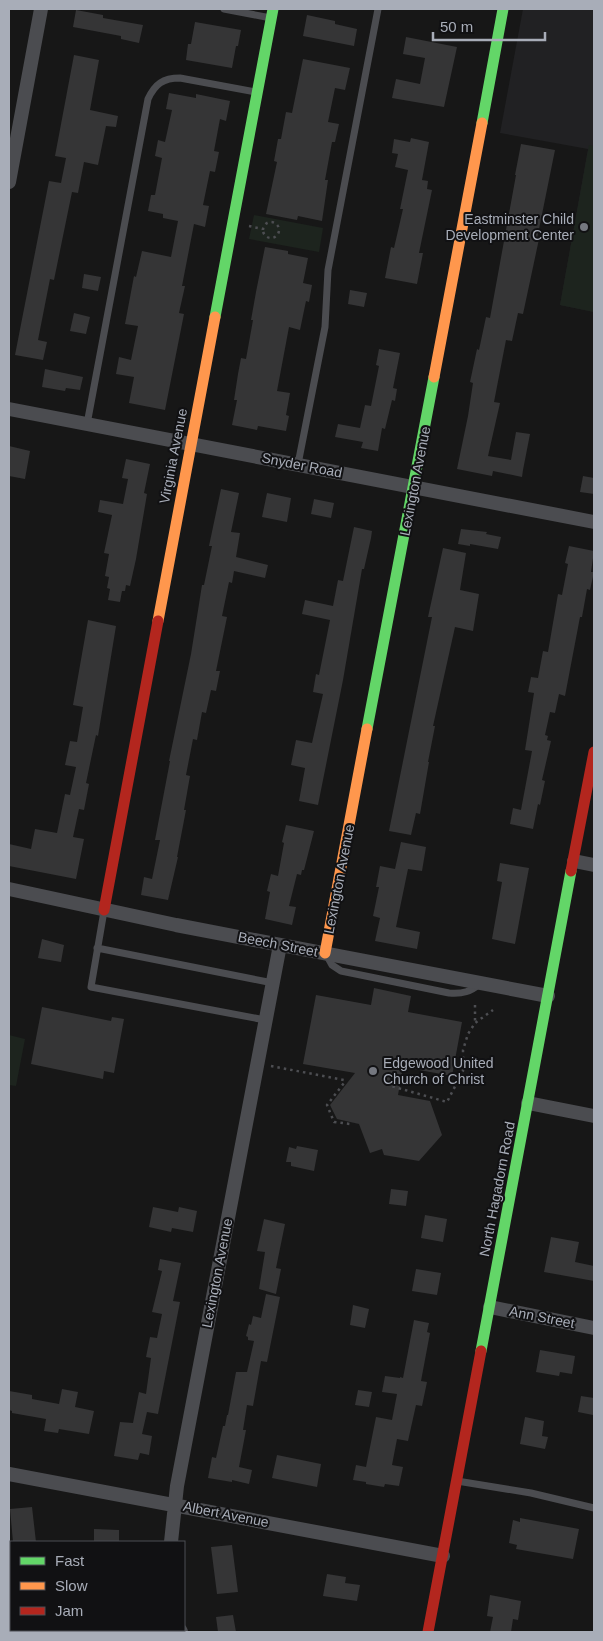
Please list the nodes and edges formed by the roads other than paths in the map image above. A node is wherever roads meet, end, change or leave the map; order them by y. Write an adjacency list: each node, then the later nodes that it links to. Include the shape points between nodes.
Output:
1 (41, 9): 7 (street)
2 (224, 9): 5 (lane)
3 (378, 9): 11 (lane, via 328,270 325,327)
4 (503, 9): 12 (street, Lexington Avenue)
5 (272, 13): 6 (street, Virginia Avenue)
6 (256, 92): 9 (lane, via 180,78 169,78 153,89 147,106); 10 (street, Virginia Avenue)
7 (9, 182)
8 (9, 409): 9 (street, Snyder Road)
9 (87, 424): 10 (street, Snyder Road)
10 (191, 443): 11 (street, Snyder Road); 18 (street, Virginia Avenue)
11 (298, 464): 12 (street, Snyder Road)
12 (414, 487): 13 (street, Snyder Road); 21 (street, Lexington Avenue)
13 (594, 522)
14 (594, 752): 15 (street, North Hagadorn Road)
15 (574, 861): 16 (street); 23 (street, North Hagadorn Road)
16 (594, 865)
17 (9, 889): 18 (street, Beech Street)
18 (104, 910): 19 (street, Beech Street); 20 (lane)
19 (280, 945): 21 (street, Beech Street); 22 (street, Lexington Avenue)
20 (97, 948): 22 (lane); 24 (lane, via 91,987)
21 (325, 953): 23 (street, Beech Street)
22 (272, 983): 24 (street, Lexington Avenue)
23 (548, 996): 25 (street, North Hagadorn Road)
24 (265, 1020): 31 (street, Lexington Avenue)
25 (528, 1103): 26 (street); 27 (street, North Hagadorn Road)
26 (594, 1116)
27 (490, 1307): 28 (street, Ann Street); 30 (street, North Hagadorn Road)
28 (594, 1328)
29 (9, 1474): 31 (street, Albert Avenue)
30 (457, 1480): 32 (lane); 34 (street, North Hagadorn Road)
31 (174, 1504): 33 (street, Lexington Avenue); 34 (street, Albert Avenue)
32 (594, 1508)
33 (171, 1541)
34 (443, 1556): 35 (street, North Hagadorn Road)
35 (428, 1632)

